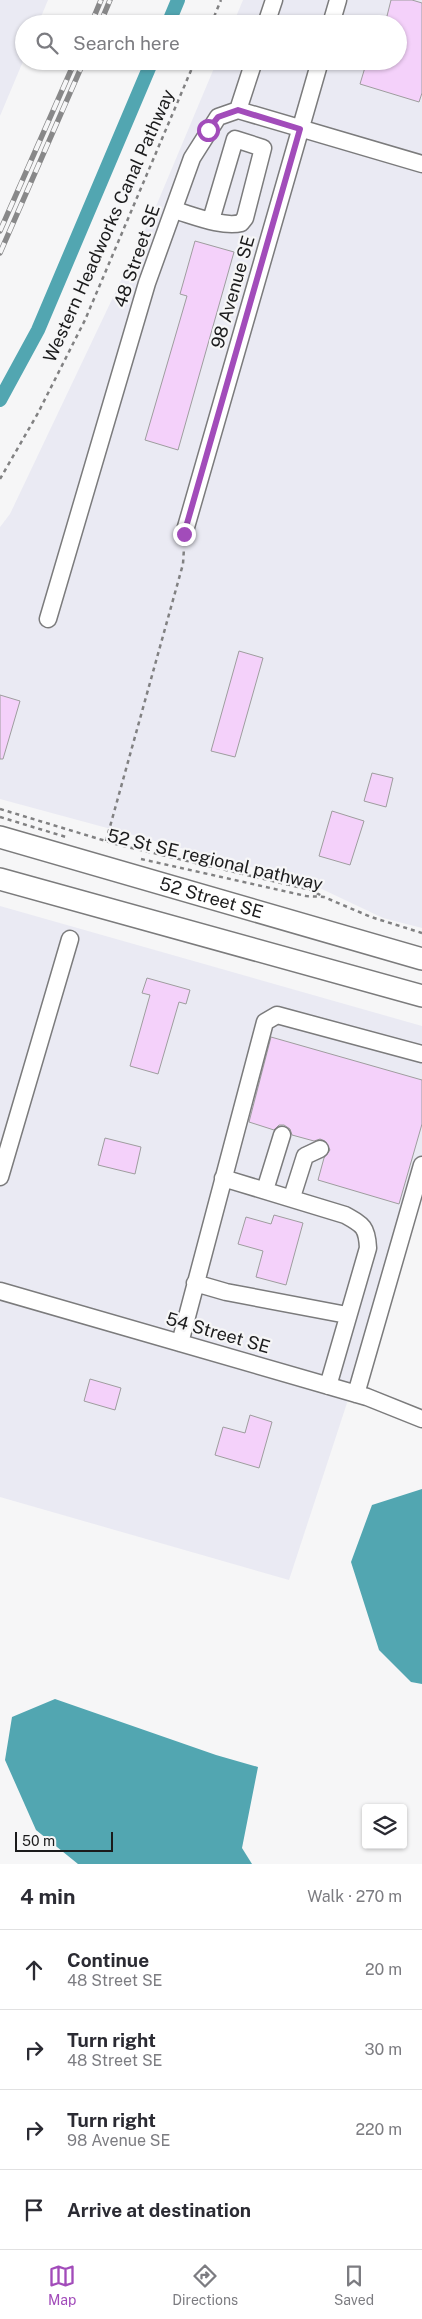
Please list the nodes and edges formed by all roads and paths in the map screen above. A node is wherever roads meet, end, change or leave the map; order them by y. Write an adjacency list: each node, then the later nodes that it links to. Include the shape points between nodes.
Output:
1 (221, 0): 4 (path)
2 (274, 0): 5 (street)
3 (338, 0): 6 (street)
4 (215, 15)
5 (269, 15)
6 (334, 15)
7 (191, 70): 15 (path, Western Headworks Canal Pathway, via 85,320 38,413)
8 (251, 70): 10 (street)
9 (317, 70): 11 (street, 98 Avenue SE)
10 (238, 110): 11 (street); 13 (street, 48 Street SE, via 218,117 208,130 192,158)
11 (300, 129): 12 (street); 16 (street, 98 Avenue SE)
12 (422, 164)
13 (174, 210): 14 (street); 17 (street, 48 Street SE, via 147,283)
14 (211, 220): 14 (street, via 232,226 245,218 263,148 235,139)
15 (0, 478)
16 (184, 534): 22 (path, via 183,564)
17 (48, 620)
18 (0, 809): 22 (path)
19 (0, 818): 21 (path)
20 (0, 837): 28 (main road, 52 Street SE)
21 (72, 839)
22 (106, 841): 25 (path, via 311,890)
23 (136, 857): 25 (path, 52 St SE regional pathway, via 306,896)
24 (0, 879): 29 (main road)
25 (324, 897): 26 (path, 52 St SE regional pathway, via 371,917)
26 (422, 933)
27 (70, 938): 34 (street)
28 (422, 959)
29 (422, 996)
30 (422, 1054): 35 (street, via 277,1015 264,1022)
31 (282, 1135): 36 (street)
32 (320, 1149): 37 (street, via 304,1156)
33 (422, 1165): 43 (street)
34 (0, 1177)
35 (223, 1178): 36 (street); 38 (street)
36 (265, 1190): 37 (street)
37 (292, 1198): 40 (street, via 345,1215 362,1224 368,1234 368,1248)
38 (195, 1283): 40 (street); 41 (street)
39 (0, 1291): 41 (street, 54 Street SE)
40 (347, 1315): 42 (street)
41 (180, 1343): 42 (street, 54 Street SE)
42 (328, 1386): 43 (street, 54 Street SE)
43 (356, 1394): 44 (street, 54 Street SE)
44 (422, 1419)

